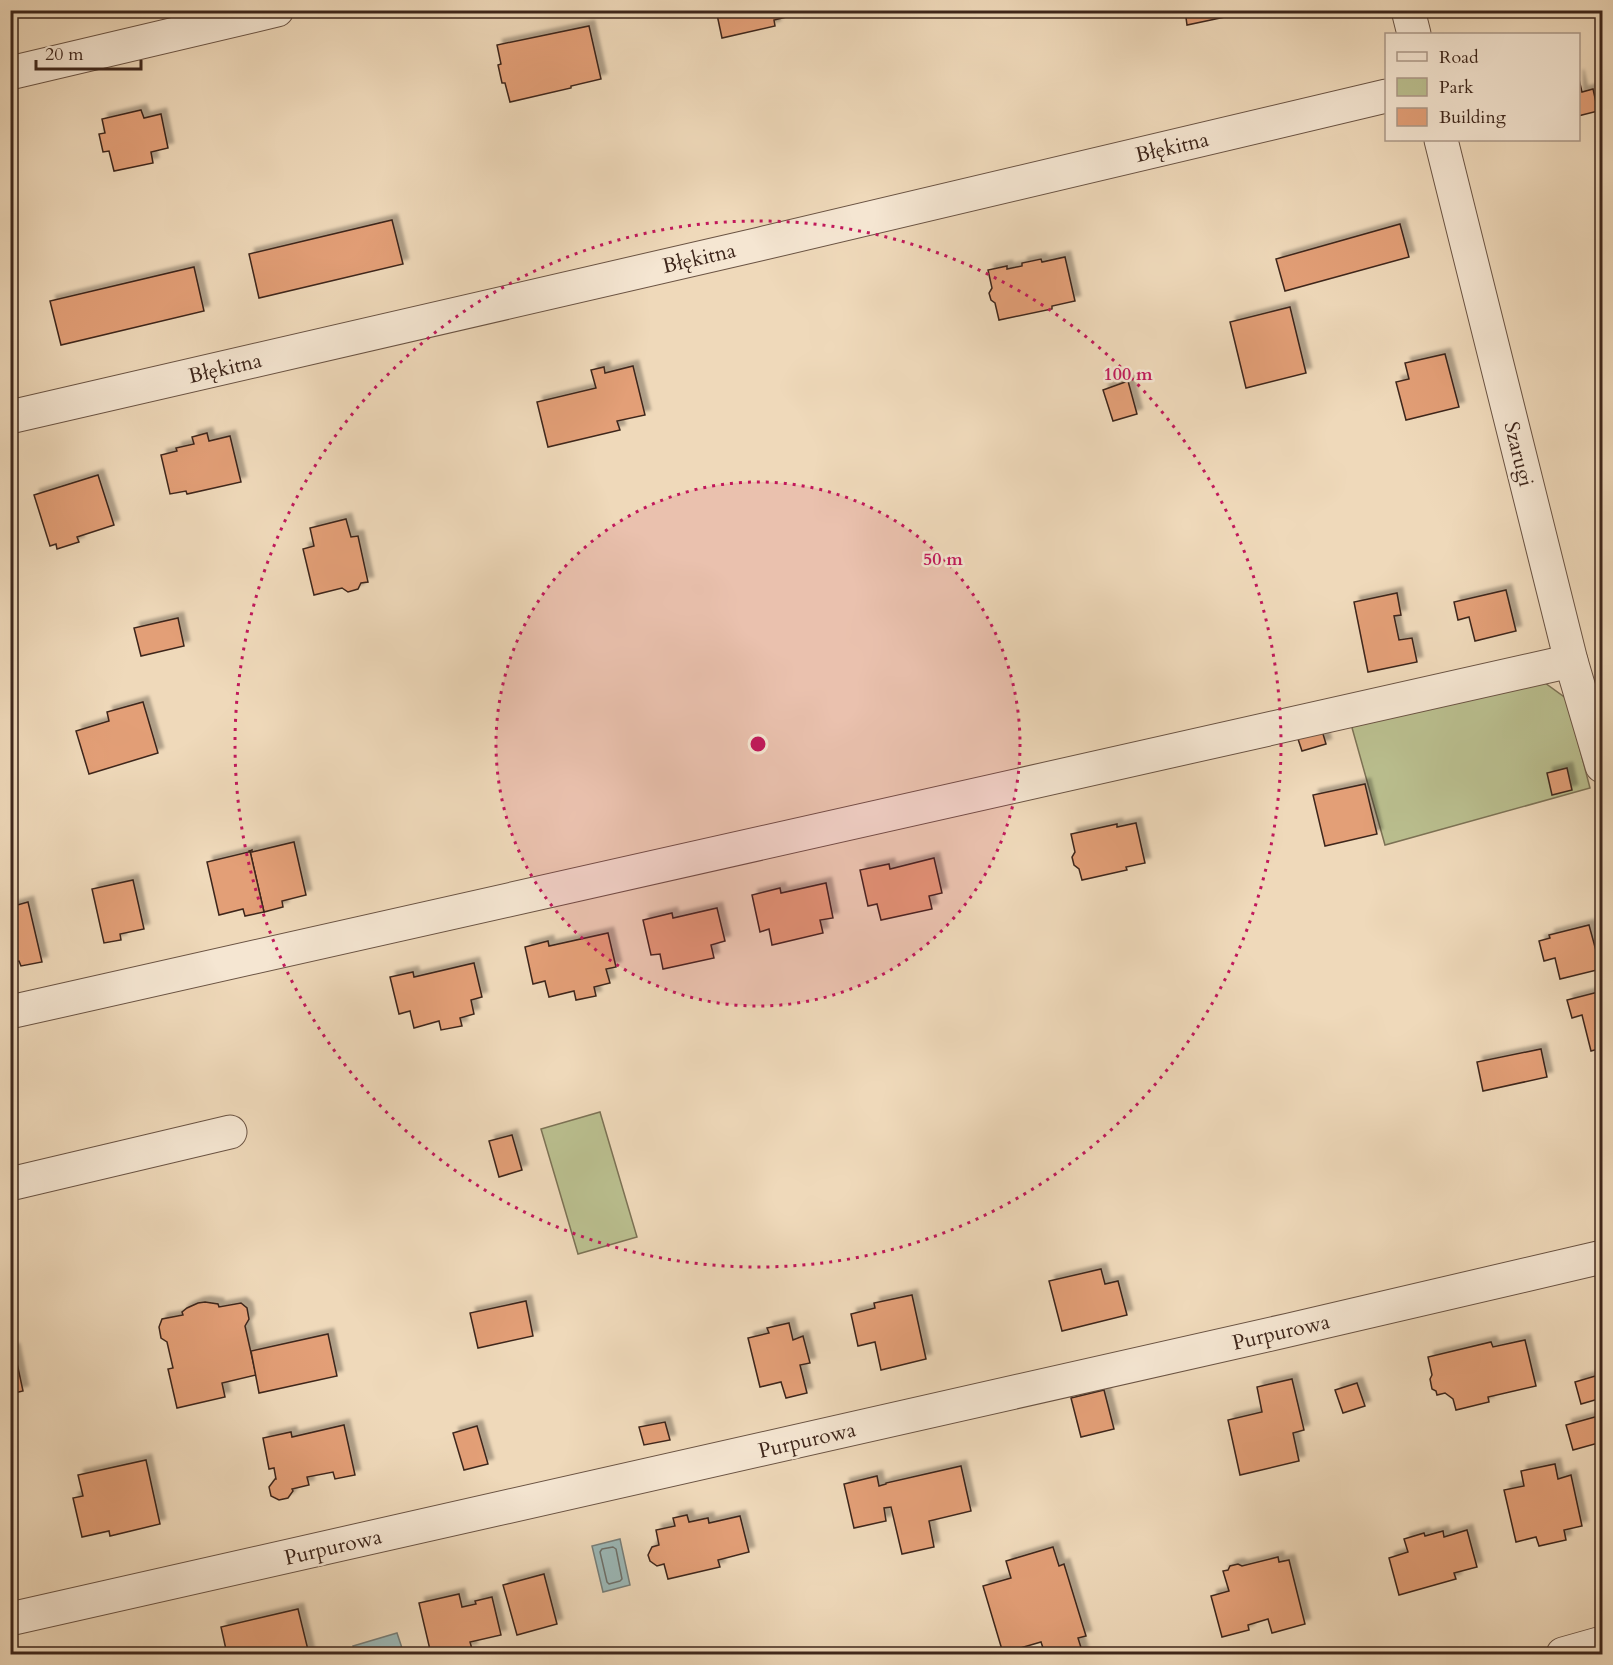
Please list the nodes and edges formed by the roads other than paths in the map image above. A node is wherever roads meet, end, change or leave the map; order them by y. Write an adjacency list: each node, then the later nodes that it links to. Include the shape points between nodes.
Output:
1 (277, 10): 4 (street)
2 (1407, 10): 3 (street)
3 (1414, 33)
4 (10, 73)
5 (1385, 96): 7 (street, Błękitna)
6 (1442, 141): 8 (street, Szarugi)
7 (10, 417)
8 (1571, 662): 9 (street, Szarugi); 10 (street)
9 (1602, 766)
10 (10, 1012)
11 (230, 1132): 12 (street)
12 (10, 1184)
13 (1602, 1257): 14 (street, Purpurowa)
14 (10, 1619)
15 (1602, 1643): 16 (street)
16 (1563, 1654)

